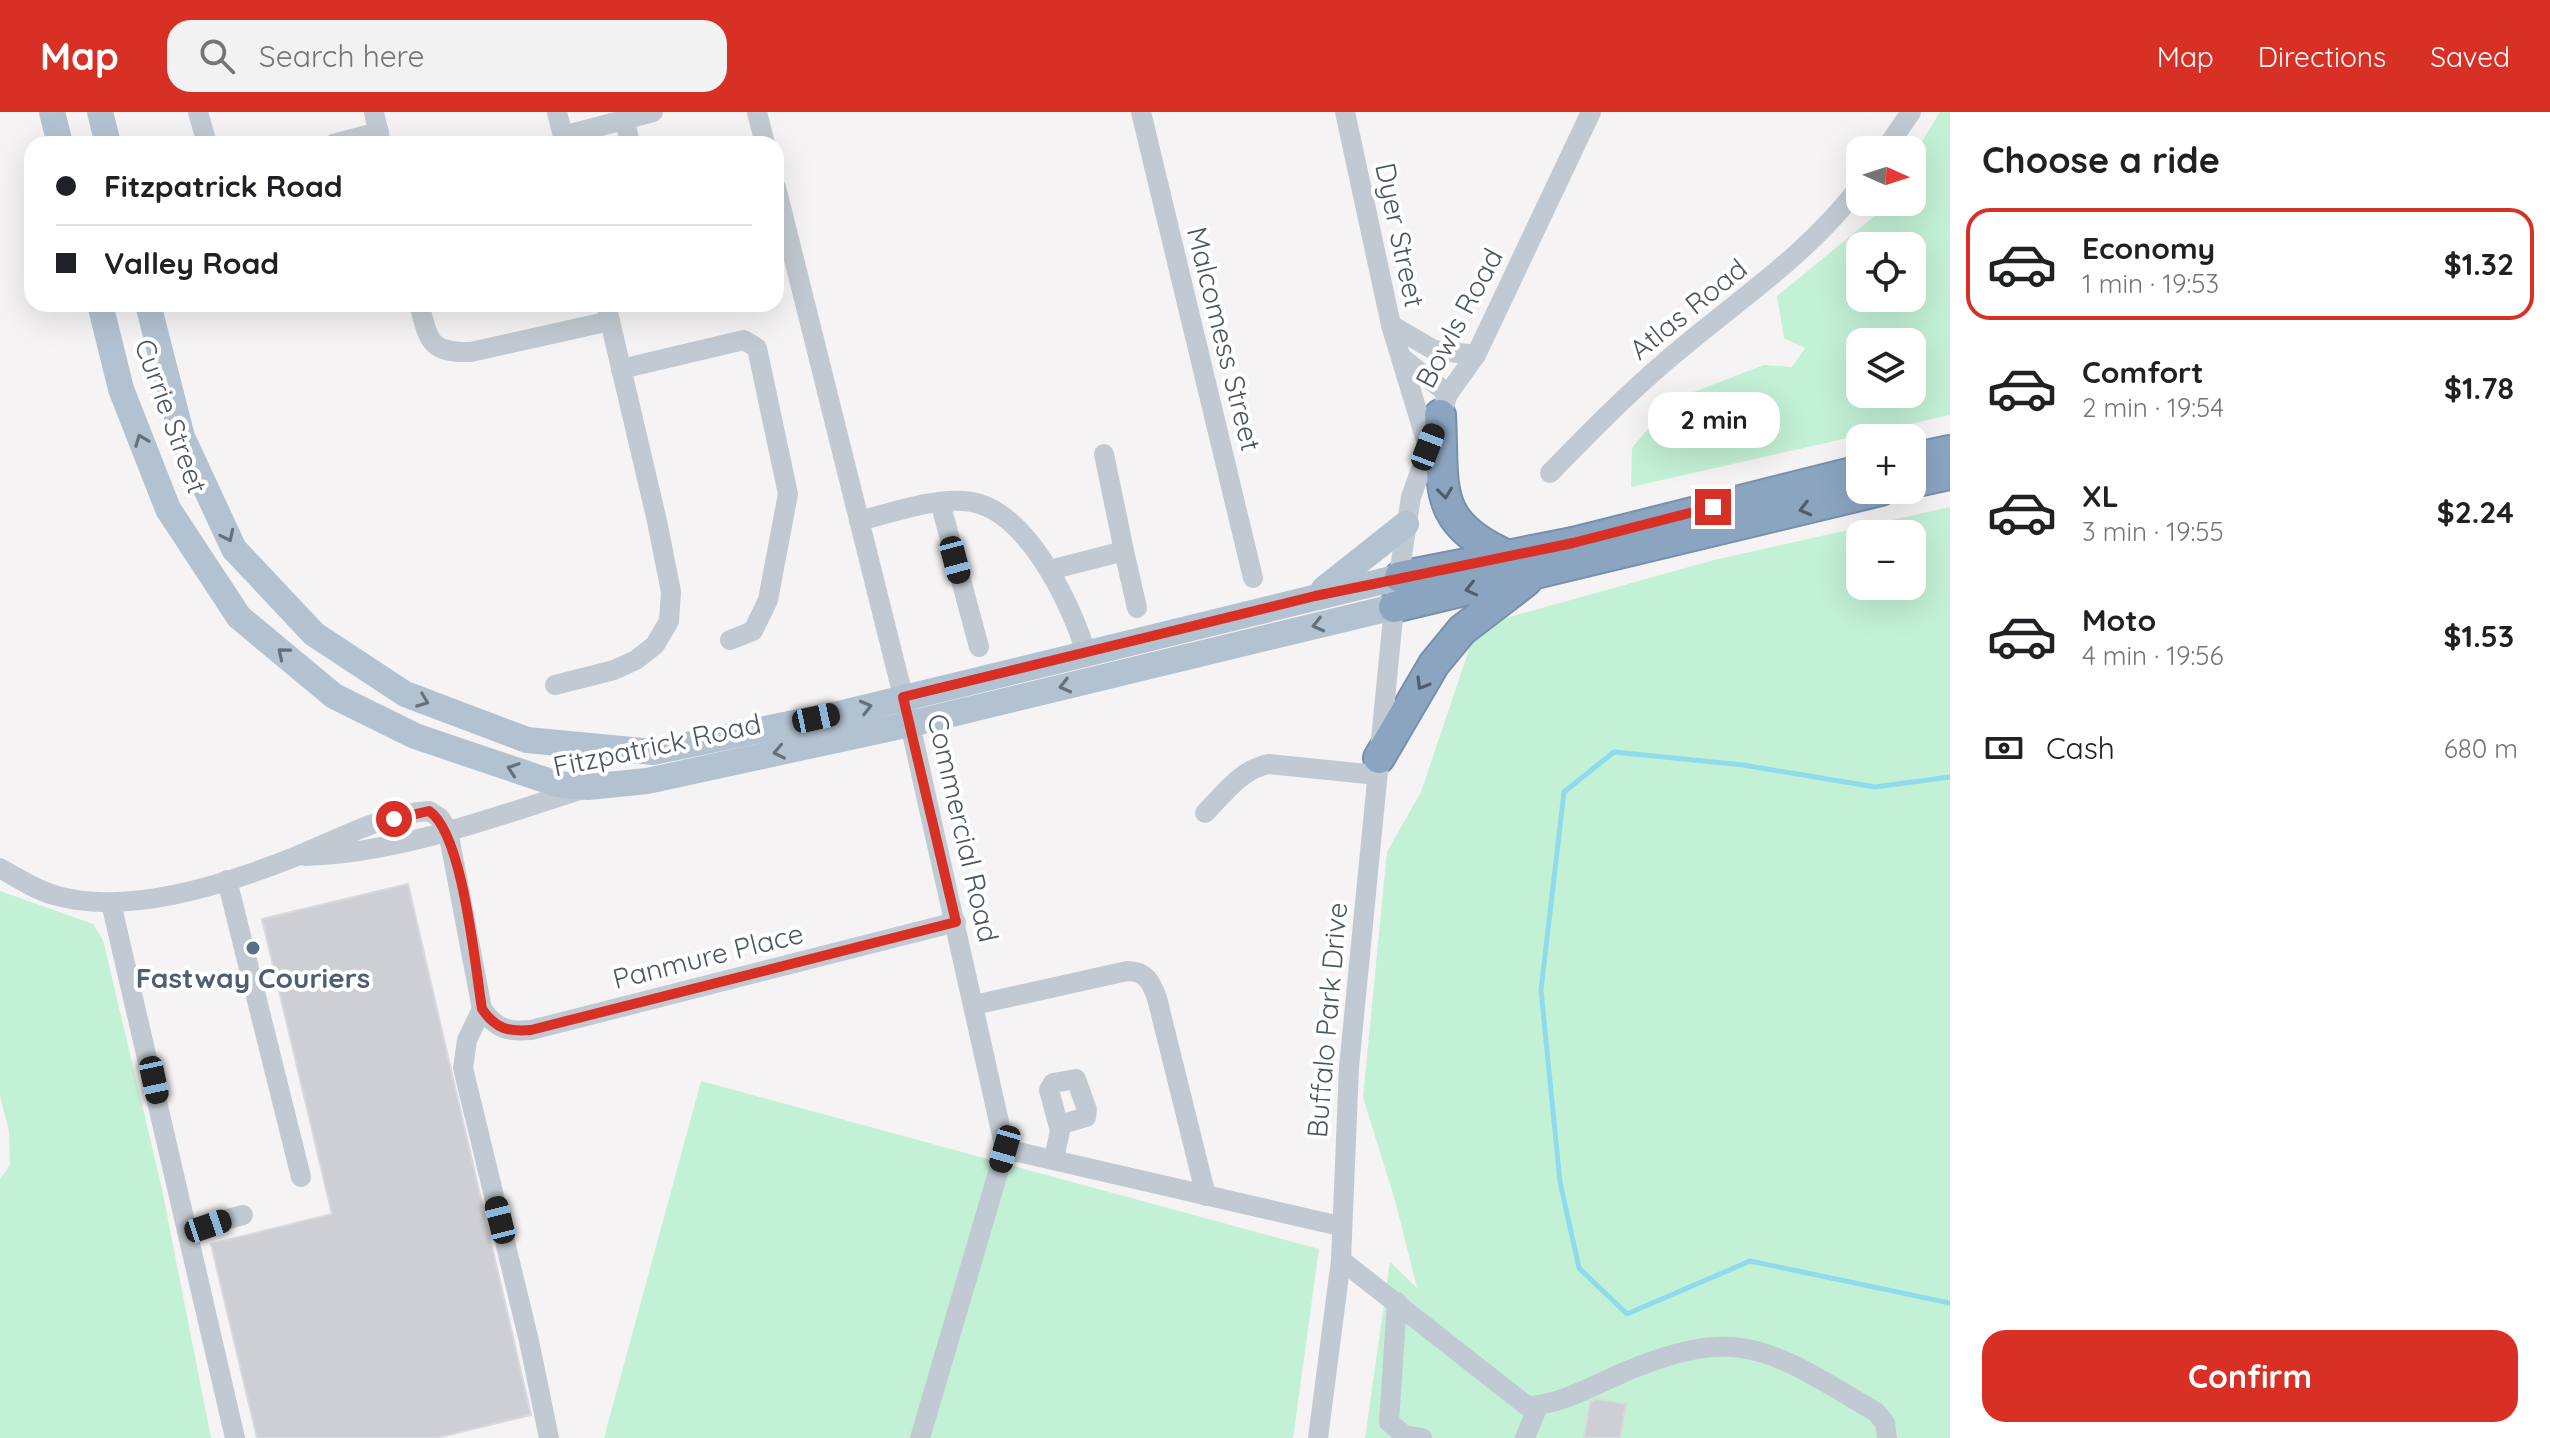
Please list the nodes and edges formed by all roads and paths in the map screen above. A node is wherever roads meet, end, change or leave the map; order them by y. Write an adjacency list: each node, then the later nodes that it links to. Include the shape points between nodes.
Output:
1 (52, 112): 13 (main road)
2 (100, 112): 14 (main road)
3 (198, 112): 15 (street)
4 (557, 112): 17 (street)
5 (653, 112): 11 (street)
6 (757, 112): 20 (street)
7 (1141, 112): 49 (street, Malcomess Street)
8 (1345, 112): 28 (street, Dyer Street)
9 (1591, 112): 29 (street, Bowls Road)
10 (1911, 112): 21 (street)
11 (625, 120): 18 (street); 19 (street)
12 (378, 129): 16 (street)
13 (58, 136)
14 (106, 136)
15 (205, 136)
16 (357, 136)
17 (563, 136)
18 (576, 136)
19 (628, 136)
20 (763, 136)
21 (1895, 136)
22 (1846, 203): 37 (street, Atlas Road, via 1817,237 1666,361)
23 (784, 219): 43 (street, Commercial Road)
24 (102, 312): 61 (main road, Currie Street, one-way to 24, via 557,784 415,736 334,696 239,617 168,509 121,389)
25 (150, 312): 59 (main road, Currie Street, one-way to 59, via 182,437 234,549 314,634 405,694 527,740)
26 (421, 312): 27 (street, via 437,348 471,352)
27 (608, 312): 31 (street)
28 (1391, 325): 29 (street, via 1434,350); 30 (street, Dyer Street)
29 (1476, 355): 32 (street, Bowls Road)
30 (1401, 357): 32 (street); 33 (street, Dyer Street)
31 (621, 369): 53 (street, via 744,340 757,348 788,494 768,600 753,631); 56 (street, via 668,577 669,621 655,645 636,660)
32 (1444, 404): 33 (street, Bowls Road); 46 (highway, one-way to 46, via 1445,502 1475,542)
33 (1428, 447): 44 (street, Bowls Road)
34 (1950, 451): 36 (highway)
35 (1104, 454): 45 (street)
36 (1926, 456)
37 (1550, 473)
38 (1846, 474): 46 (highway)
39 (1950, 474): 40 (highway)
40 (1926, 479)
41 (1846, 498): 48 (highway, one-way to 48)
42 (940, 502): 43 (street); 47 (street, via 965,500 983,506 1008,522); 54 (street)
43 (859, 521): 57 (street, Commercial Road)
44 (1406, 524): 50 (street, Bowls Road); 51 (main road)
45 (1124, 551): 47 (street); 52 (street)
46 (1508, 556): 50 (highway)
47 (1050, 570): 55 (street)
48 (1537, 573): 50 (highway, one-way to 50); 60 (highway, one-way to 60, via 1462,630 1434,664)
49 (1253, 578)
50 (1397, 592): 51 (main road, Fitzpatrick Road); 58 (main road, Fitzpatrick Road, one-way to 58); 60 (street, Buffalo Park Drive)
51 (1315, 596): 55 (main road, Fitzpatrick Road)
52 (1137, 608)
53 (730, 640)
54 (979, 647)
55 (1086, 653): 57 (main road, Fitzpatrick Road)
56 (555, 685)
57 (903, 697): 58 (street, Commercial Road); 59 (main road, Fitzpatrick Road, one-way to 57)
58 (910, 724): 61 (main road, Fitzpatrick Road, one-way to 61, via 647,781); 67 (street, Commercial Road)
59 (653, 752)
60 (1378, 767): 62 (street, via 1254,767); 76 (street, Buffalo Park Drive, via 1349,1067)
61 (588, 787): 63 (street, Fitzpatrick Road)
62 (1205, 813)
63 (448, 831): 65 (street, Fitzpatrick Road, via 345,855 297,856); 69 (street)
64 (0, 868): 66 (street, Fitzpatrick Road, via 54,895)
65 (227, 880): 66 (street, Fitzpatrick Road); 73 (street)
66 (111, 903): 77 (street)
67 (956, 922): 68 (street, Commercial Road); 69 (street, Panmure Place, via 531,1030 509,1032 491,1022)
68 (974, 1005): 71 (street, Commercial Road); 74 (street, via 1127,971 1143,974 1157,998)
69 (482, 1009): 82 (street, via 467,1040 463,1068)
70 (1059, 1125): 72 (street)
71 (1005, 1149): 72 (street); 83 (street)
72 (1054, 1158): 74 (street)
73 (301, 1177)
74 (1206, 1196): 76 (street)
75 (243, 1215): 77 (street)
76 (1340, 1226): 78 (street, Buffalo Park Drive)
77 (187, 1230): 81 (street)
78 (1341, 1260): 79 (street); 84 (street, Buffalo Park Drive)
79 (1397, 1302): 80 (street, via 1519,1401); 85 (street, via 1389,1422 1404,1435)
80 (1538, 1406): 86 (street); 87 (street, via 1689,1348 1726,1345 1760,1350 1822,1380 1876,1412 1885,1423)
81 (235, 1438)
82 (549, 1438)
83 (920, 1438)
84 (1318, 1438)
85 (1422, 1438)
86 (1525, 1438)
87 (1887, 1438)

